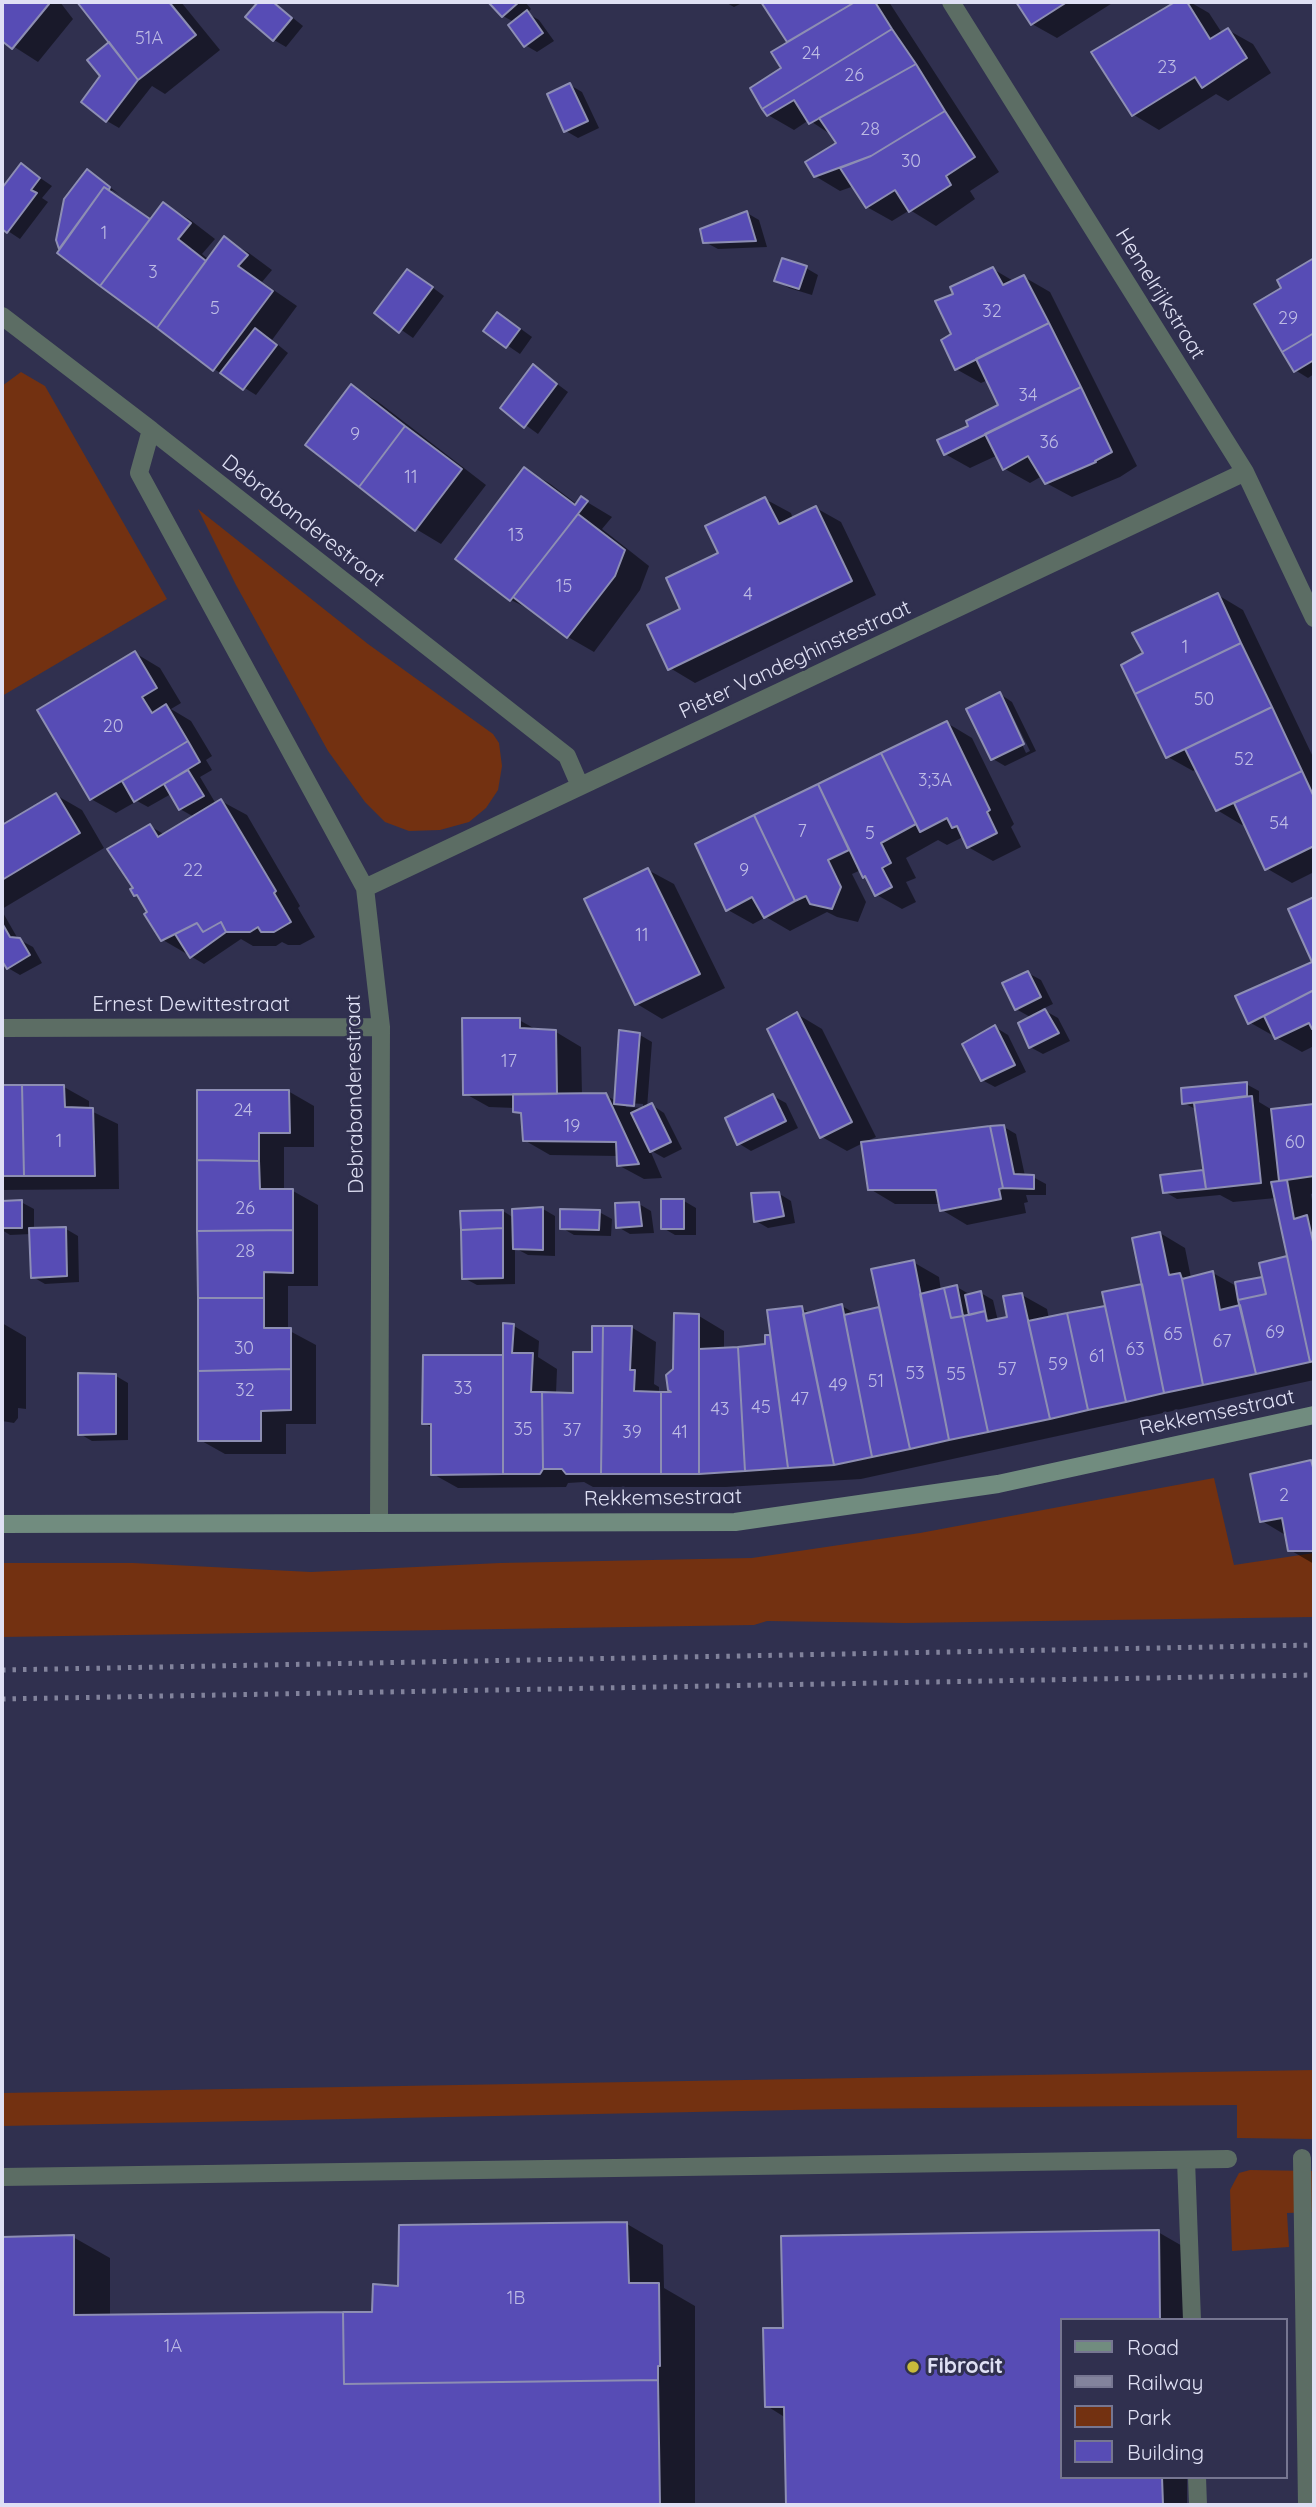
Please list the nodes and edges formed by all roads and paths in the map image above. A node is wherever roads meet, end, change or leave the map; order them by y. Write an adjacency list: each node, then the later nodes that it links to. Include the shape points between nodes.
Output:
1 (951, 2): 4 (street, Hemelrijkstraat)
2 (2, 316): 3 (street, Debrabanderestraat)
3 (150, 430): 6 (street, Debrabanderestraat, via 567,756); 7 (street, Debrabanderestraat, via 138,472)
4 (1245, 472): 5 (street, Hemelrijkstraat); 6 (street, Pieter Vandeghinstestraat)
5 (1314, 618)
6 (580, 786): 7 (street, Pieter Vandeghinstestraat)
7 (365, 888): 8 (street, Debrabanderestraat)
8 (381, 1027): 9 (street, Ernest Dewittestraat); 11 (street, Debrabanderestraat)
9 (2, 1028)
10 (1314, 1415): 11 (street, Rekkemsestraat, via 998,1484 735,1522)
11 (379, 1523): 12 (street, Rekkemsestraat)
12 (2, 1524)
13 (1302, 2158): 20 (street)
14 (1228, 2159): 15 (street)
15 (1186, 2160): 16 (street); 17 (street)
16 (2, 2177)
17 (1192, 2318)
18 (1197, 2479): 19 (street)
19 (1198, 2505)
20 (1307, 2505)

